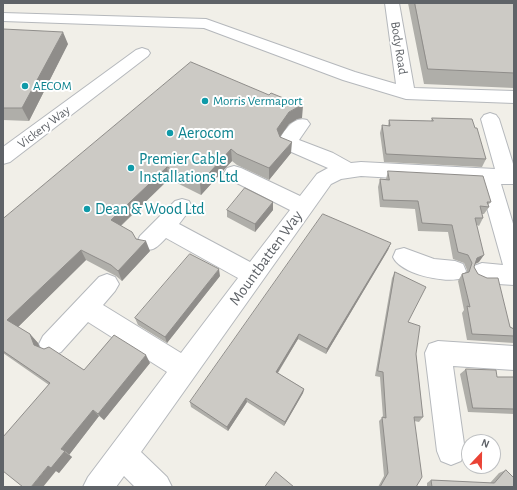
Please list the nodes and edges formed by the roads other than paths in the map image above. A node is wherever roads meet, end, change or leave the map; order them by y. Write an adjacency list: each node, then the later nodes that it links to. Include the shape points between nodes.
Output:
1 (392, 3): 4 (street, Body Road)
2 (3, 17): 4 (street, via 206,24 349,76)
3 (142, 53): 8 (street, Vickery Way)
4 (406, 93): 5 (street)
5 (514, 97)
6 (490, 119): 11 (street)
7 (301, 124): 9 (street, via 287,142)
8 (3, 157)
9 (347, 170): 11 (street, Mountbatten Way); 13 (street, Mountbatten Way, via 324,179)
10 (234, 174): 13 (street)
11 (503, 176): 17 (street)
12 (182, 207): 14 (street)
13 (303, 207): 20 (street, Mountbatten Way)
14 (163, 226): 15 (street); 20 (street)
15 (148, 242)
16 (404, 257): 18 (street, via 432,270)
17 (514, 263)
18 (456, 271)
19 (482, 273): 21 (street)
20 (254, 275): 26 (street, Mountbatten Way)
21 (514, 275)
22 (107, 284): 23 (street)
23 (86, 308): 24 (street); 26 (street)
24 (52, 344)
25 (514, 358): 27 (street, via 438,353)
26 (185, 369): 28 (street, Mountbatten Way)
27 (451, 450)
28 (122, 455): 29 (street, Mountbatten Way); 30 (street)
29 (98, 487)
30 (158, 487)

